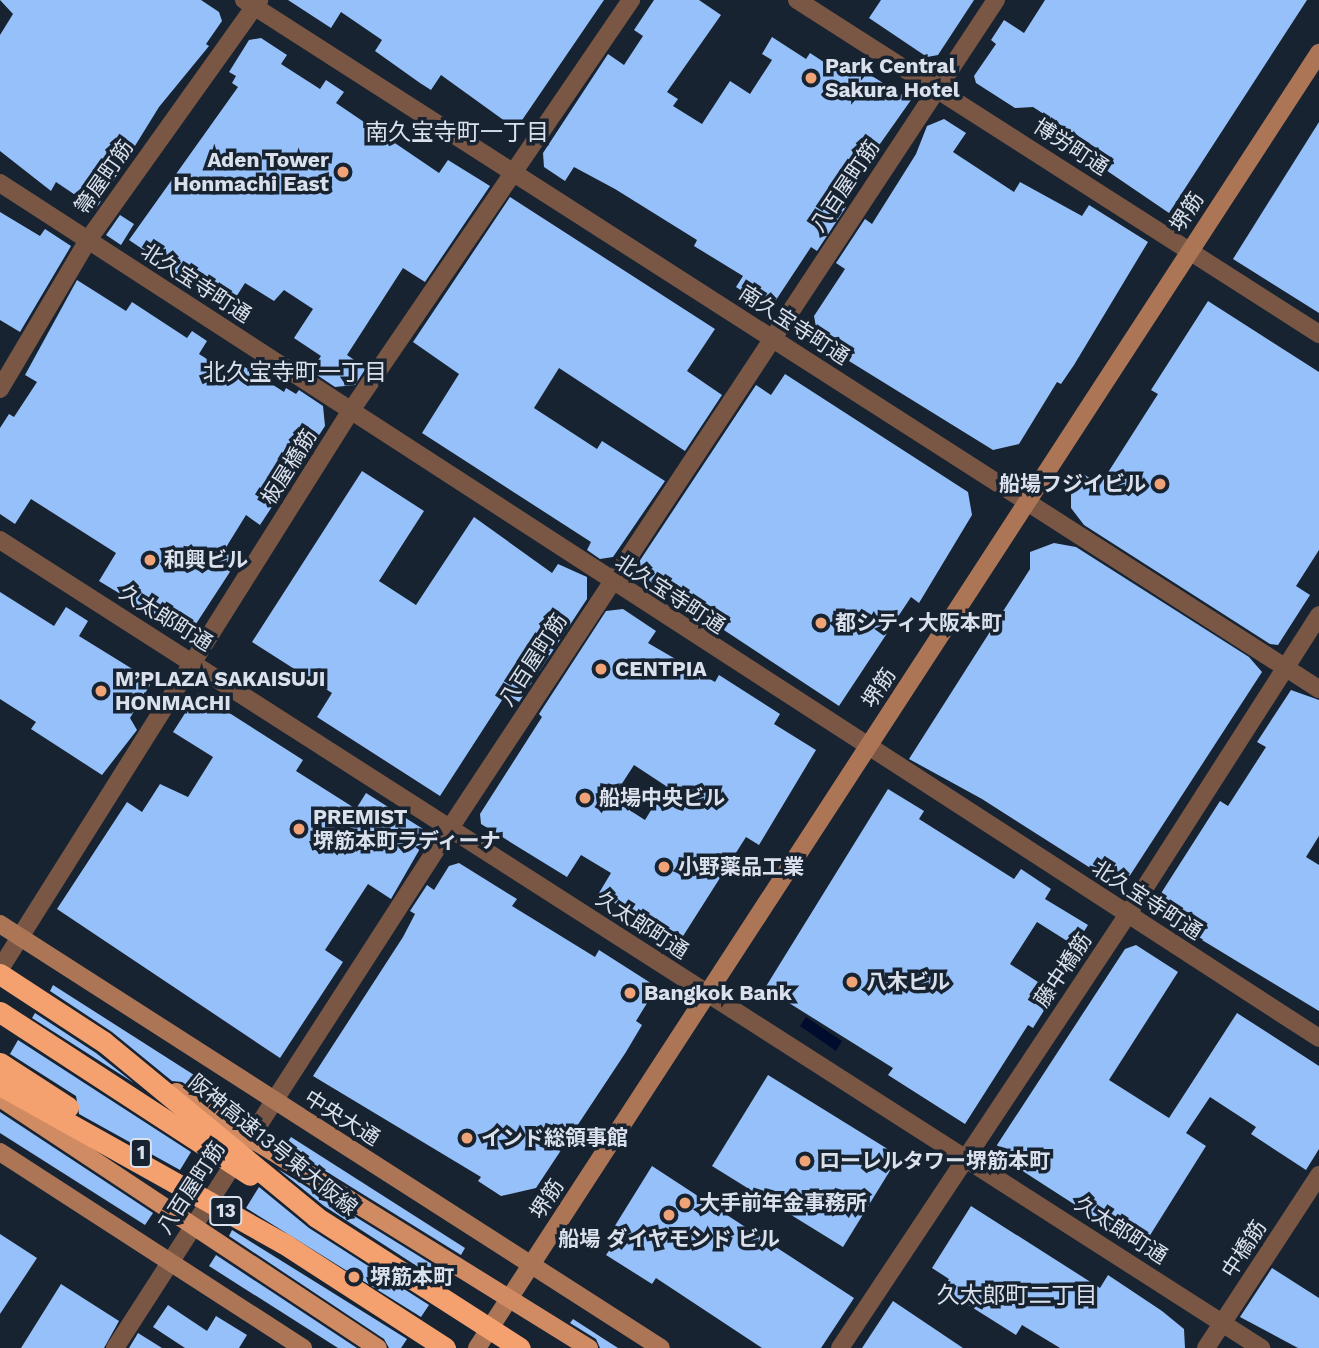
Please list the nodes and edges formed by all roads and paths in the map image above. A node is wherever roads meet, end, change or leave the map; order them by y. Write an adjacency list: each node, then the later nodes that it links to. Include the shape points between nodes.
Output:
1 (631, 0): 7 (street, 板屋橋筋)
2 (797, 0): 6 (street, 博労町通)
3 (996, 0): 6 (street, 八百屋町筋)
4 (252, 2): 7 (street, 南久宝寺町通); 9 (street, 箒屋町筋)
5 (1319, 53): 10 (main road, 堺筋)
6 (937, 88): 10 (street, 博労町通); 12 (street, 八百屋町筋)
7 (514, 172): 12 (street, 南久宝寺町通); 14 (street, 板屋橋筋)
8 (0, 183): 9 (street, 北久宝寺町通)
9 (88, 240): 13 (street, 箒屋町筋); 14 (street, 北久宝寺町通)
10 (1189, 251): 11 (street, 博労町通); 15 (main road, 堺筋)
11 (1319, 334)
12 (771, 338): 15 (street, 南久宝寺町通); 17 (street, 八百屋町筋)
13 (0, 389)
14 (350, 412): 17 (street, 北久宝寺町通); 19 (street, 板屋橋筋)
15 (1026, 502): 20 (street, 南久宝寺町通); 22 (main road, 堺筋)
16 (0, 540): 19 (street, 久太郎町通)
17 (611, 583): 22 (street, 北久宝寺町通); 23 (street, 八百屋町筋)
18 (1319, 615): 20 (street, 藤中橋筋)
19 (194, 663): 23 (street, 久太郎町通); 26 (street, 板屋橋筋)
20 (1285, 668): 21 (street, 南久宝寺町通); 24 (street, 藤中橋筋)
21 (1319, 689)
22 (867, 748): 24 (street, 北久宝寺町通); 29 (main road, 堺筋)
23 (450, 828): 29 (street, 久太郎町通); 35 (street, 八百屋町筋)
24 (1128, 914): 31 (street, 北久宝寺町通); 37 (street, 藤中橋筋)
25 (0, 924): 26 (main road, 中央大通)
26 (20, 937): 27 (street, 板屋橋筋); 35 (main road, 中央大通)
27 (0, 969)
28 (0, 976): 39 (highway, 阪神高速13号東大阪線 / 13, bridge, via 104,1042); 50 (main road, bridge)
29 (707, 994): 37 (street, 久太郎町通); 42 (main road, 堺筋)
30 (0, 1012): 39 (highway, 13, bridge)
31 (1319, 1038)
32 (0, 1063): 40 (highway, 1, bridge)
33 (0, 1085): 40 (highway, 13, bridge)
34 (0, 1098): 46 (main road, bridge)
35 (273, 1102): 41 (street, 八百屋町筋); 42 (main road, 中央大通)
36 (0, 1152): 41 (main road)
37 (967, 1157): 43 (street, 久太郎町通); 52 (street, 藤中橋筋)
38 (1319, 1175): 43 (street, 中橋筋)
39 (316, 1217): 49 (highway, 阪神高速13号東大阪線 / 13, bridge)
40 (282, 1243): 47 (highway, 13, bridge)
41 (170, 1262): 44 (street, 八百屋町筋); 45 (main road)
42 (530, 1265): 48 (main road, 堺筋); 51 (main road, 中央大通)
43 (1223, 1323): 53 (street, 中橋筋); 54 (street, 久太郎町通)
44 (115, 1348)
45 (303, 1348)
46 (378, 1348)
47 (445, 1348)
48 (477, 1348)
49 (520, 1348)
50 (589, 1348)
51 (661, 1348)
52 (841, 1348)
53 (1206, 1348)
54 (1261, 1348)

